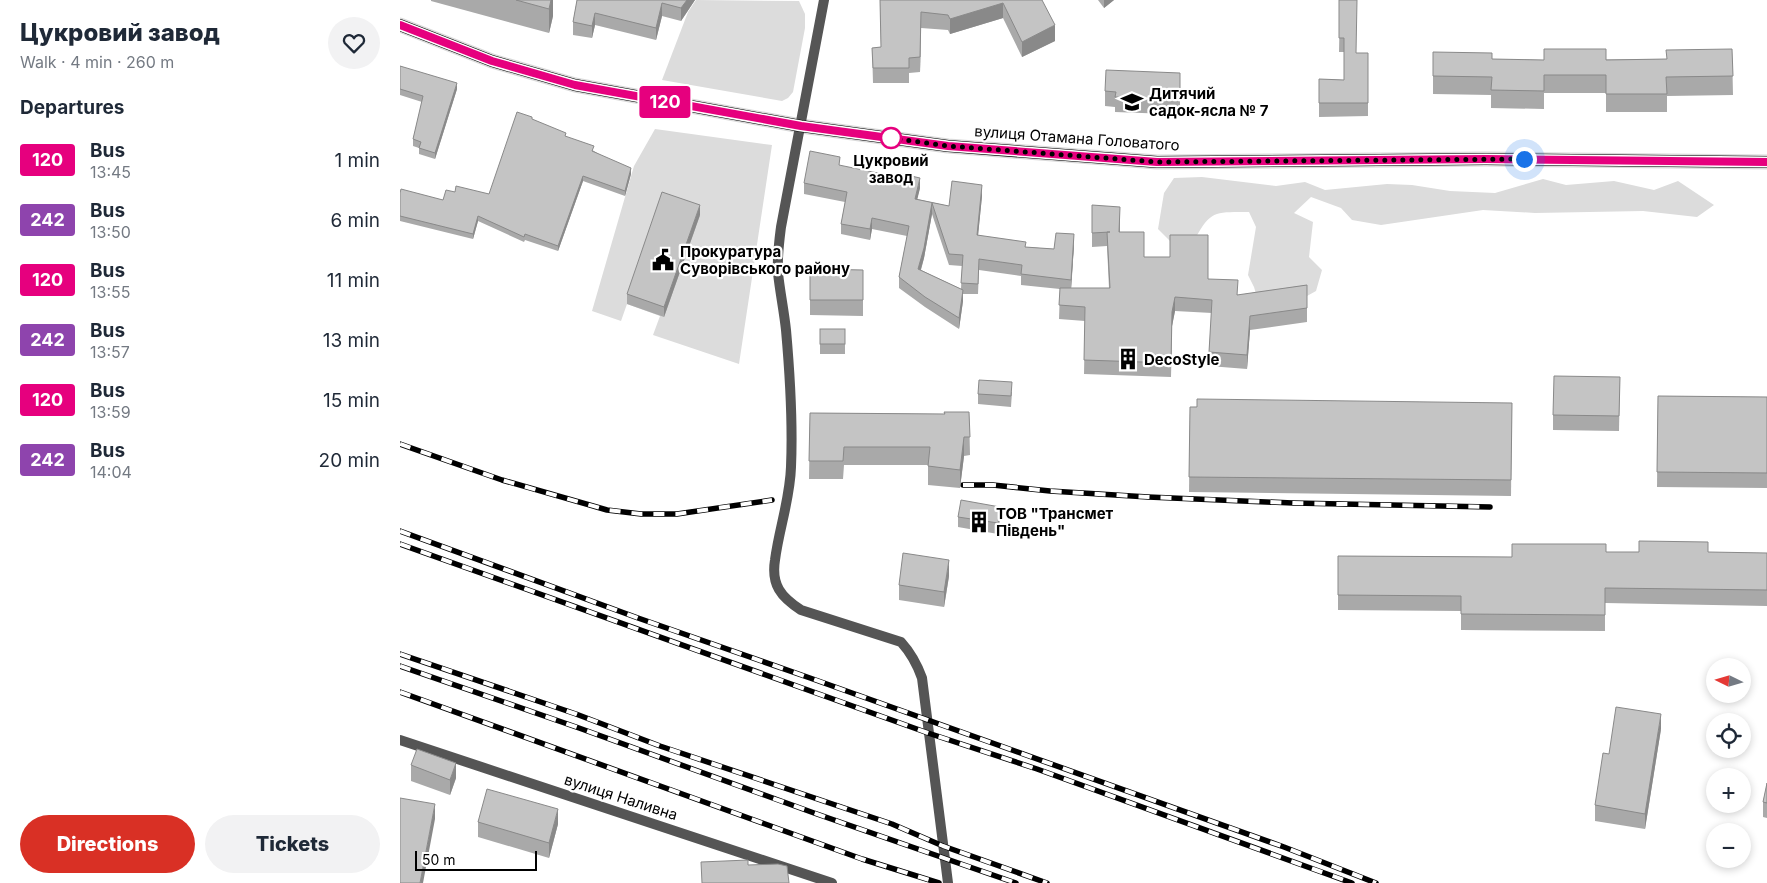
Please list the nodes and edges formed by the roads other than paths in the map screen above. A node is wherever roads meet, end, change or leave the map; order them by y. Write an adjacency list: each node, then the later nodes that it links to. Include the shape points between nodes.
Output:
1 (824, 0): 3 (street)
2 (400, 25): 3 (main road, вулиця Отамана Головатого, via 492,61 575,85)
3 (801, 126): 4 (main road, вулиця Отамана Головатого, via 948,146 1157,162 1486,159); 7 (street, via 778,253 788,361 792,467 786,510 777,542 775,578 778,590 801,610 901,642 913,658 922,678)
4 (1767, 162)
5 (400, 740): 6 (street, вулиця Наливна)
6 (832, 883)
7 (948, 883)

